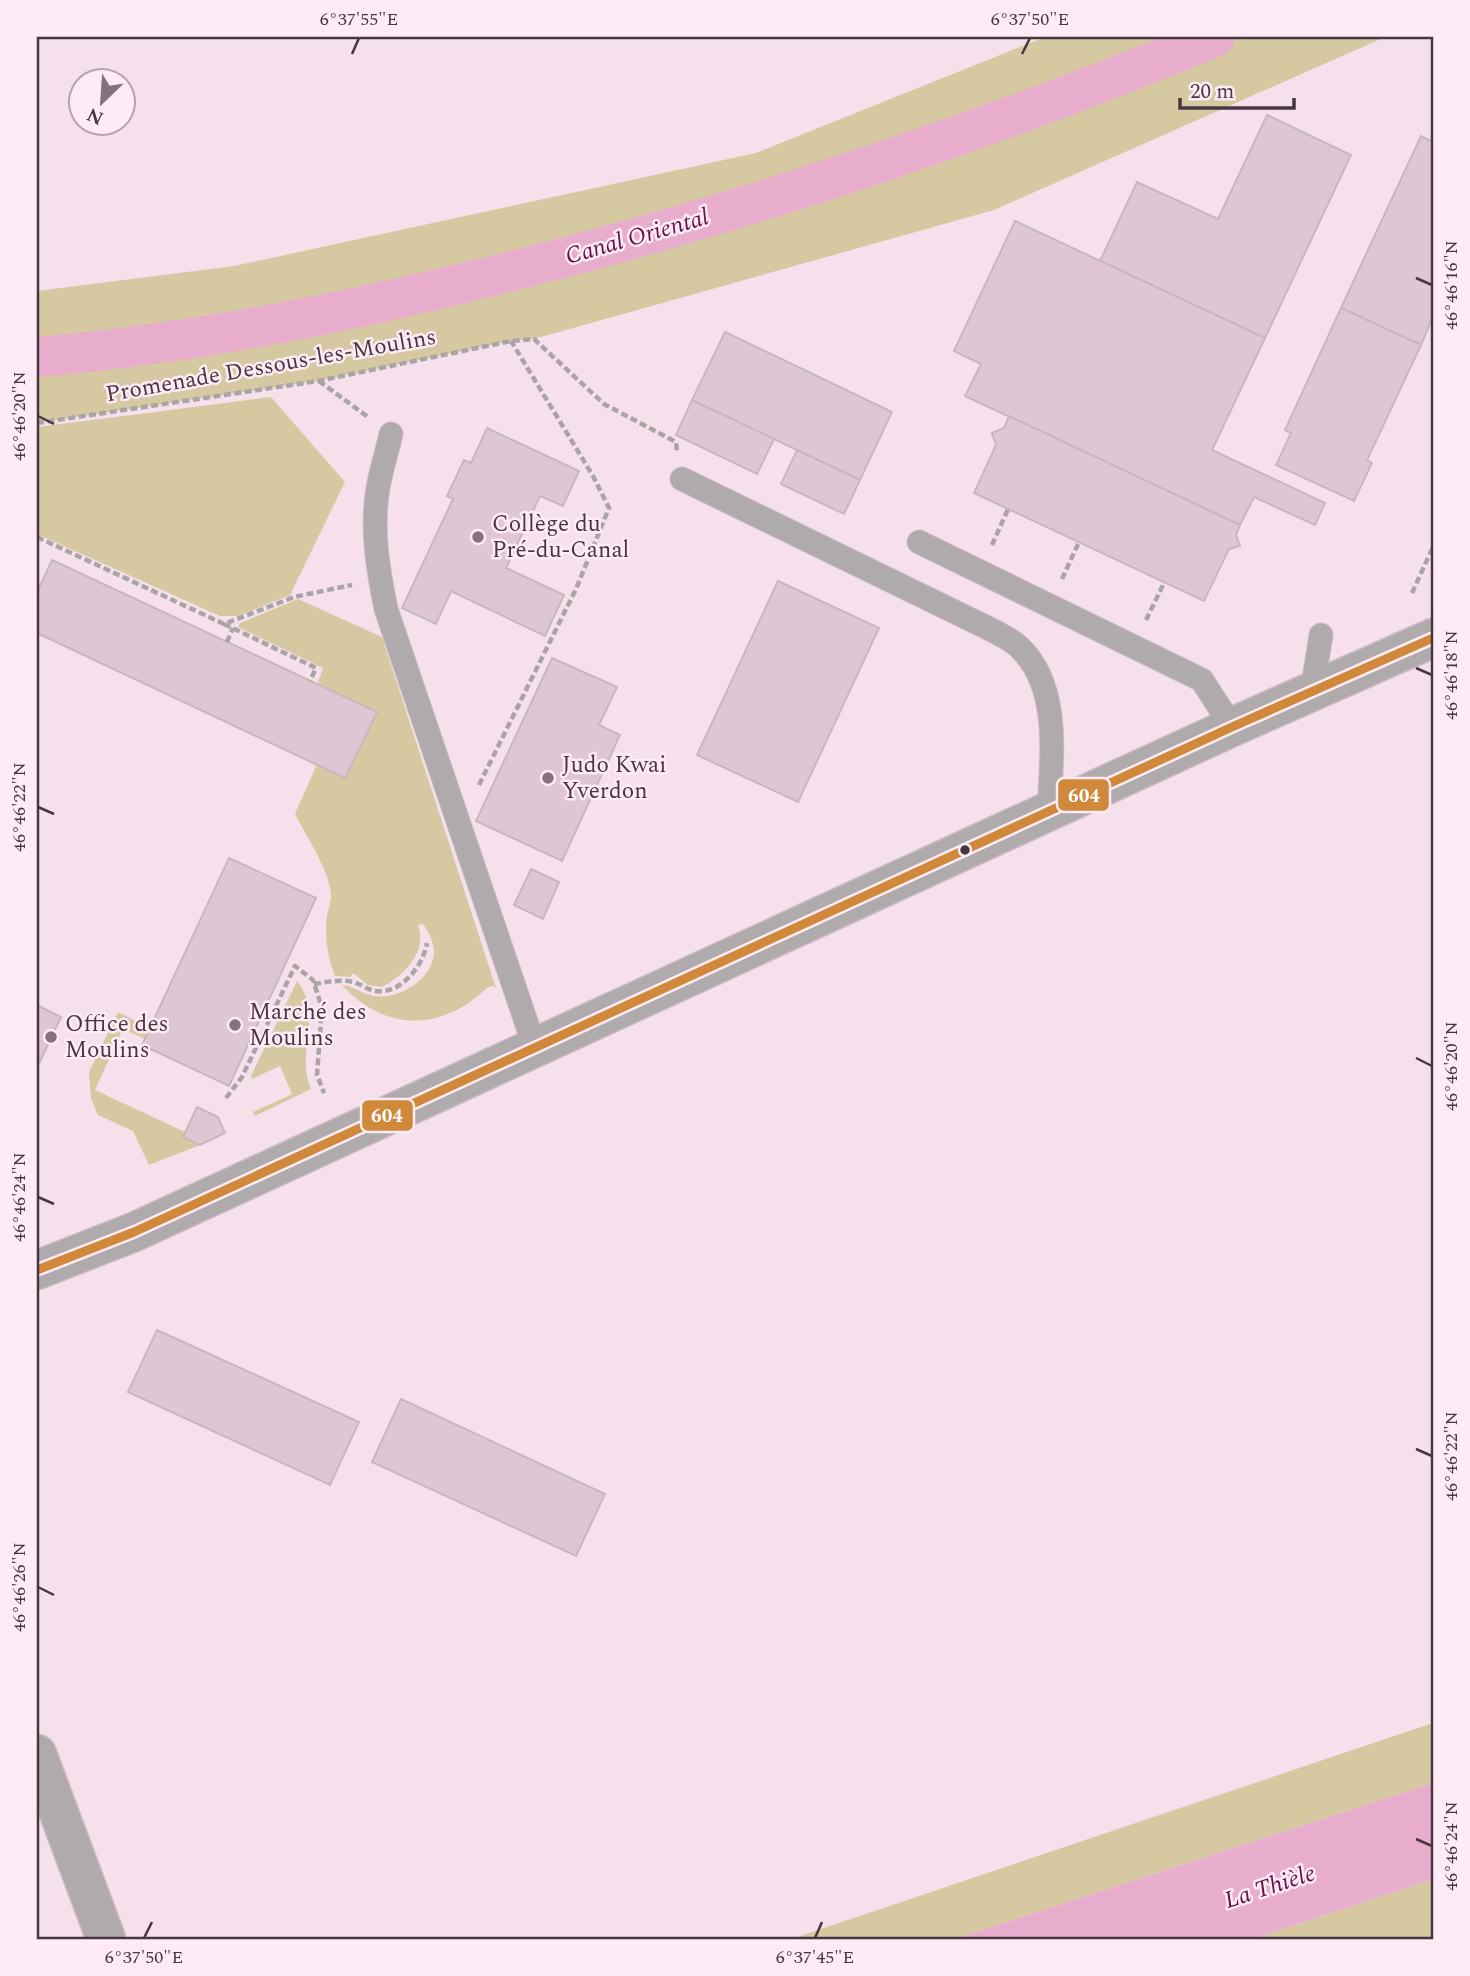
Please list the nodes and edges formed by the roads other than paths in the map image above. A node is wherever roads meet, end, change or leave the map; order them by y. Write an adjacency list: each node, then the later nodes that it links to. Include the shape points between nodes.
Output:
1 (391, 434): 9 (lane, via 377,488 377,555 386,609)
2 (682, 479): 8 (lane, via 1020,647 1045,690 1050,717)
3 (919, 542): 7 (lane, via 1202,680)
4 (1321, 635): 6 (lane)
5 (1433, 638): 6 (street)
6 (1312, 692): 7 (street)
7 (1232, 727): 8 (street)
8 (1049, 812): 9 (street)
9 (535, 1048): 10 (street, via 134,1232)
10 (37, 1270)
11 (37, 1754): 12 (street)
12 (106, 1939)

